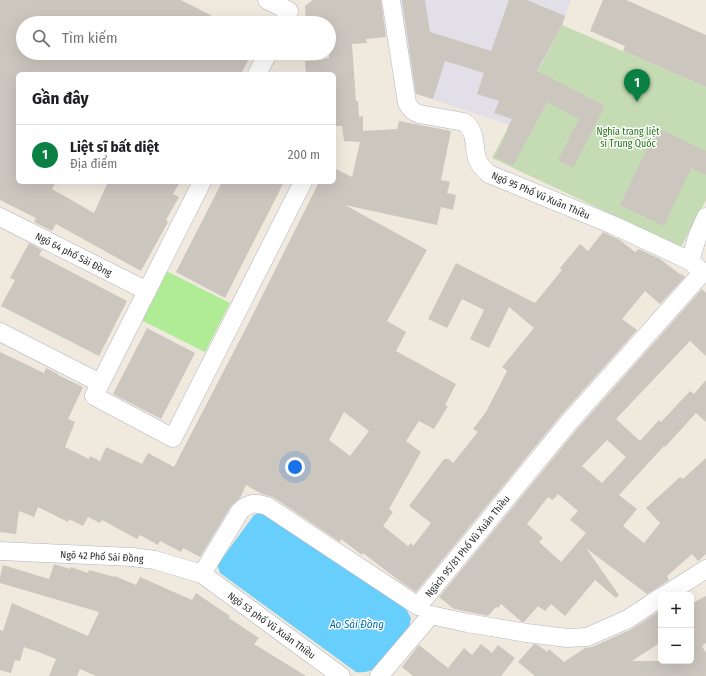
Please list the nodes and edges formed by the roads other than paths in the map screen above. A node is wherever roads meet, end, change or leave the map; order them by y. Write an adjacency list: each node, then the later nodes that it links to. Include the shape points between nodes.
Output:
1 (267, 0): 3 (street)
2 (391, 0): 10 (street, Ngõ 95 Phố Vũ Xuân Thiều, via 407,103 414,112 468,125 473,134 478,162 489,174 613,225)
3 (285, 16)
4 (264, 60): 5 (street)
5 (258, 72)
6 (201, 184): 11 (street)
7 (302, 184): 13 (street, via 173,438 94,396)
8 (0, 217): 11 (street, Ngõ 64 phố Sài Đồng)
9 (706, 217): 10 (street, via 698,235)
10 (700, 269): 19 (street, Ngách 95/81 Phố Vũ Xuân Thiều, via 570,421)
11 (147, 291): 13 (street)
12 (0, 332): 13 (street)
13 (100, 383)
14 (0, 551): 16 (street, Ngõ 42 Phố Sài Đồng, via 132,557 155,560)
15 (706, 569): 17 (street)
16 (202, 574): 19 (street, Ngách 95/81 Phố Vũ Xuân Thiều, via 240,511 252,503 260,503); 20 (street, Ngõ 53 phố Vũ Xuân Thiều)
17 (670, 592)
18 (658, 599): 19 (street, via 628,619 587,637 567,638 467,623)
19 (424, 610): 21 (street)
20 (341, 676)
21 (379, 676)

